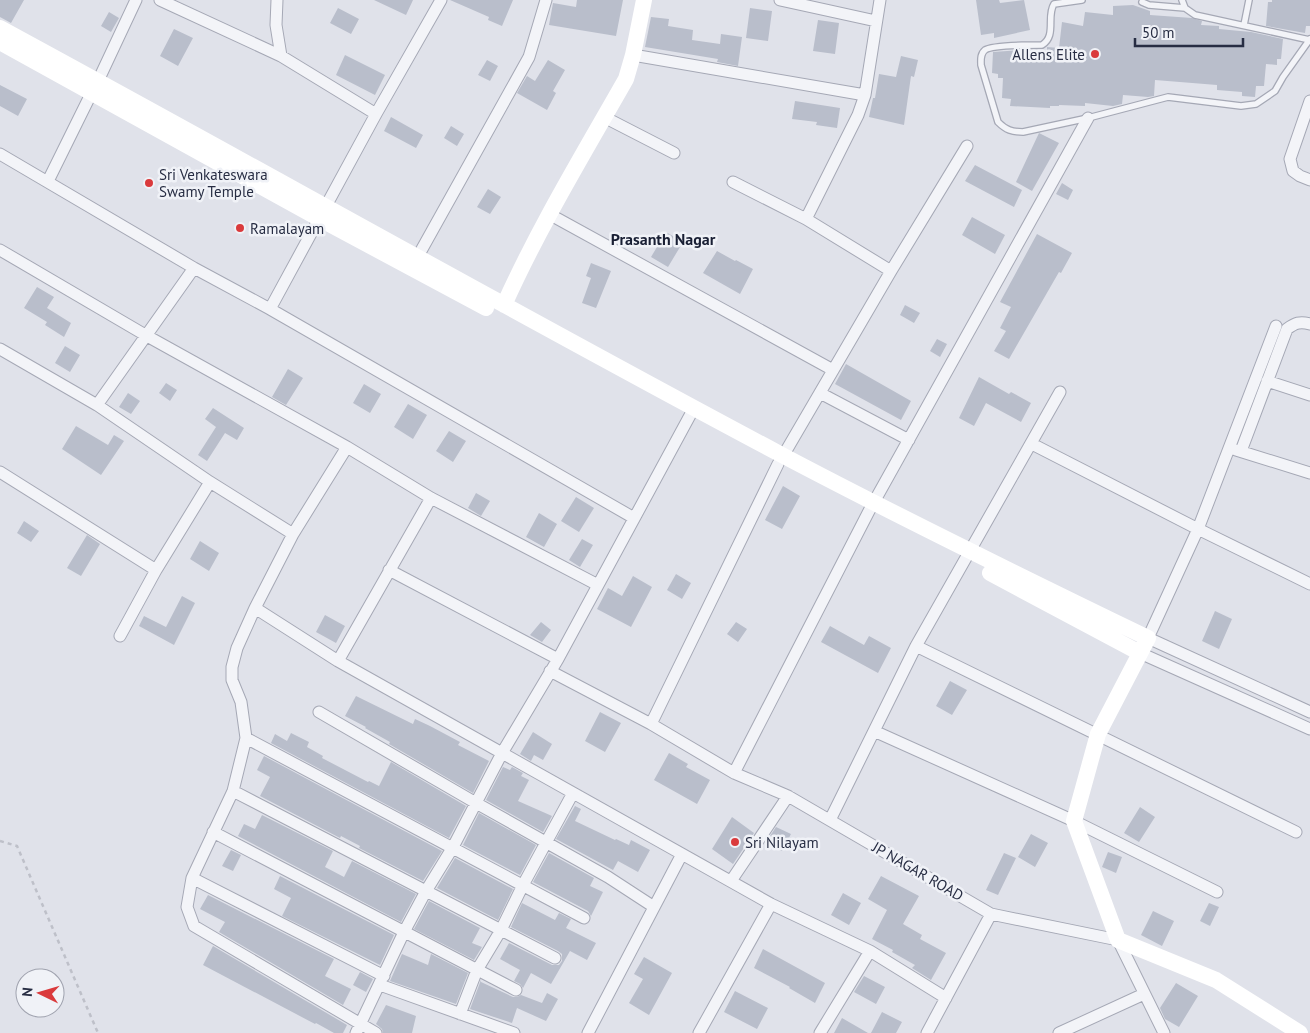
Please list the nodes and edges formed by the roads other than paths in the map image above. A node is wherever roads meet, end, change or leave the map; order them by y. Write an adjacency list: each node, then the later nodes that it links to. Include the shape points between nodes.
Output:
1 (136, 0): 21 (street)
2 (160, 0): 20 (street)
3 (277, 0): 20 (street, via 276,25)
4 (441, 0): 24 (street)
5 (644, 0): 19 (street)
6 (780, 0): 14 (street)
7 (880, 0): 14 (street)
8 (1082, 0): 26 (lane, via 1054,4 1050,9 1047,42 1042,45 994,47 981,56 980,65 998,122 1012,132)
9 (1182, 0): 13 (lane)
10 (1249, 0): 15 (lane)
11 (544, 1): 37 (street, via 529,57)
12 (1142, 2): 13 (lane)
13 (1185, 8): 15 (lane, via 1195,15)
14 (876, 21): 22 (street)
15 (1244, 25): 17 (lane)
16 (0, 28): 21 (street)
17 (1310, 40): 26 (lane, via 1275,91 1256,104 1241,106 1168,97)
18 (0, 42): 21 (street)
19 (633, 55): 22 (street); 25 (street, via 626,79)
20 (281, 56): 24 (street)
21 (95, 87): 31 (street); 33 (street)
22 (865, 95): 35 (street)
23 (1310, 101): 30 (street, via 1290,159 1293,171)
24 (376, 114): 33 (street)
25 (604, 117): 28 (street); 34 (street)
26 (1088, 118): 53 (street)
27 (968, 146): 39 (street)
28 (674, 153)
29 (1, 156): 31 (street)
30 (1310, 180)
31 (48, 181): 38 (street)
32 (733, 182): 35 (street)
33 (324, 213): 37 (street); 41 (street); 52 (street)
34 (549, 214): 40 (street); 46 (street)
35 (806, 219): 39 (street)
36 (0, 250): 44 (street)
37 (417, 258): 40 (street)
38 (194, 268): 41 (street); 44 (street)
39 (891, 271): 46 (street)
40 (504, 304): 52 (street)
41 (270, 309): 64 (street)
42 (1310, 324): 47 (street, via 1304,322 1287,329)
43 (1276, 326): 56 (street)
44 (147, 336): 51 (street); 55 (street)
45 (0, 349): 51 (street)
46 (834, 370): 49 (street)
47 (1267, 381): 50 (street); 57 (street)
48 (1060, 392): 54 (street)
49 (820, 393): 53 (street); 58 (street)
50 (1310, 395)
51 (97, 405): 61 (street)
52 (692, 412): 58 (street); 64 (street)
53 (909, 440): 63 (street)
54 (1032, 444): 65 (street); 67 (street)
55 (347, 447): 62 (street); 66 (street)
56 (1229, 448): 57 (street); 65 (street)
57 (1241, 451): 60 (street)
58 (781, 460): 63 (street); 82 (street)
59 (0, 472): 68 (street)
60 (1310, 473)
61 (210, 482): 66 (street); 68 (street)
62 (431, 498): 69 (street); 71 (street)
63 (872, 506): 67 (street); 88 (street)
64 (634, 518): 71 (street)
65 (1198, 529): 70 (street); 74 (street)
66 (294, 534): 72 (street)
67 (968, 556): 74 (street); 75 (street); 76 (street)
68 (156, 570): 73 (street)
69 (389, 570): 77 (street); 78 (street)
70 (1310, 584)
71 (598, 585): 77 (street)
72 (255, 608): 78 (street); 86 (street, via 232,667 232,680 241,702)
73 (120, 636)
74 (1148, 638): 76 (street); 81 (street)
75 (916, 646): 84 (street); 85 (street)
76 (1140, 653): 83 (street); 85 (street)
77 (558, 659): 79 (street)
78 (338, 661): 87 (street)
79 (550, 671): 82 (street, JP NAGAR ROAD); 87 (street)
80 (319, 712): 92 (street)
81 (1310, 712)
82 (650, 724): 88 (street, JP NAGAR ROAD)
83 (1310, 729)
84 (874, 731): 93 (street); 94 (street)
85 (1098, 734): 94 (street); 96 (street)
86 (246, 738): 89 (street); 98 (street)
87 (502, 753): 90 (street); 92 (street)
88 (734, 773): 91 (street, JP NAGAR ROAD)
89 (233, 791): 95 (street); 103 (street)
90 (573, 793): 97 (street); 99 (street)
91 (788, 796): 93 (street, JP NAGAR ROAD); 101 (street)
92 (476, 803): 97 (street); 98 (street)
93 (830, 820): 107 (street, JP NAGAR ROAD)
94 (1074, 821): 104 (street); 111 (street)
95 (213, 832): 100 (street); 110 (street)
96 (1296, 832)
97 (547, 842): 102 (street); 106 (street)
98 (452, 847): 102 (street); 103 (street)
99 (682, 854): 101 (street); 106 (street)
100 (192, 878): 115 (street); 120 (street, via 187,907 194,926)
101 (731, 881): 105 (street)
102 (523, 885): 108 (street); 109 (street)
103 (426, 892): 109 (street); 110 (street)
104 (1217, 892)
105 (771, 904): 112 (street); 125 (street)
106 (654, 907): 124 (street)
107 (991, 914): 111 (street, JP NAGAR ROAD); 118 (street)
108 (584, 918)
109 (501, 930): 113 (street); 114 (street)
110 (404, 932): 114 (street); 115 (street)
111 (1118, 940): 117 (street); 129 (street, JP NAGAR ROAD, via 1216,980)
112 (870, 951): 118 (street); 126 (street)
113 (555, 958)
114 (477, 970): 116 (street); 119 (street)
115 (382, 980): 119 (street); 120 (street)
116 (516, 990)
117 (1144, 994): 127 (street); 128 (street)
118 (946, 998): 121 (street)
119 (460, 1014): 123 (street)
120 (358, 1029): 122 (street)
121 (932, 1030)
122 (376, 1033)
123 (514, 1033)
124 (588, 1033)
125 (699, 1033)
126 (820, 1033)
127 (1059, 1033)
128 (1164, 1033)
129 (1300, 1033)

